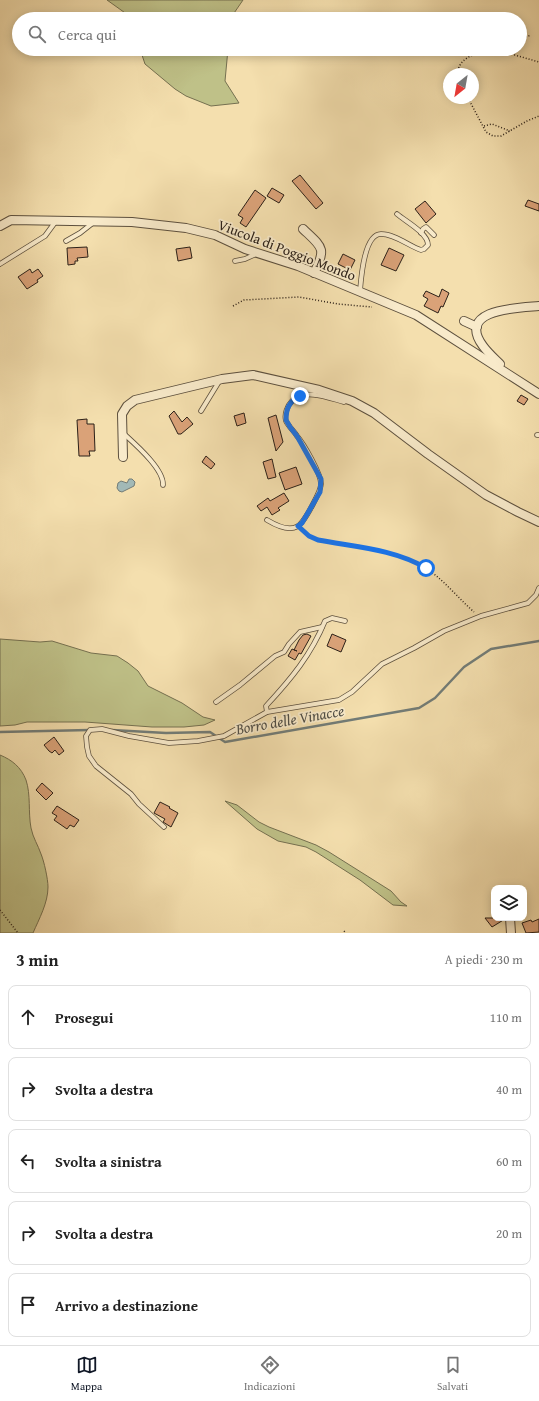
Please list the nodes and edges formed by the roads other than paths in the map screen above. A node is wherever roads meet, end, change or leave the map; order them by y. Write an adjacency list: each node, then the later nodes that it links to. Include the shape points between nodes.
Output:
1 (397, 214): 6 (lane)
2 (57, 221): 3 (street, Viucola di Poggio Mondo); 4 (street, Viucola di Poggio Mondo, via 11,220); 11 (lane, via 45,236)
3 (94, 222): 8 (lane, via 80,234); 9 (street, Viucola di Poggio Mondo, via 132,222 186,228 215,235)
4 (0, 226)
5 (303, 229): 12 (street, via 322,248 321,259)
6 (421, 233): 7 (lane, via 426,227); 13 (lane, via 428,243 427,248 421,250 384,235 379,234 373,238 363,264)
7 (434, 235)
8 (66, 241)
9 (258, 253): 10 (lane); 12 (street, Viucola di Poggio Mondo)
10 (235, 261)
11 (0, 264)
12 (314, 273): 13 (street, Viucola di Poggio Mondo)
13 (360, 292): 18 (street, Viucola di Poggio Mondo, via 416,315)
14 (539, 306): 16 (street, via 491,314 481,318)
15 (464, 321): 16 (street)
16 (477, 327): 18 (street, via 478,336 484,347)
17 (222, 379): 20 (lane); 21 (street, via 253,375 298,384 340,396); 22 (street, via 135,400 122,414)
18 (517, 379): 19 (street, Viucola di Poggio Mondo)
19 (539, 394)
20 (201, 411)
21 (374, 413): 25 (lane, via 313,395 300,396 291,402 286,420 319,475 320,492 298,526 286,528); 26 (street, via 486,495)
22 (123, 432): 23 (street); 24 (lane, via 159,471)
23 (122, 457)
24 (163, 485)
25 (267, 520)
26 (539, 522)
27 (539, 588): 31 (lane, via 528,603 481,616 444,631 382,664 352,692 339,700)
28 (345, 621): 29 (lane, via 332,618 325,621)
29 (322, 627): 30 (lane, via 300,632 284,652 275,656); 31 (lane, via 306,659 266,706)
30 (216, 702)
31 (267, 712): 32 (lane, via 224,736 198,741 169,743 102,729 90,730 86,736 87,747 89,756 96,766 132,794)
32 (164, 827)
33 (510, 921): 34 (street)
34 (511, 933)

